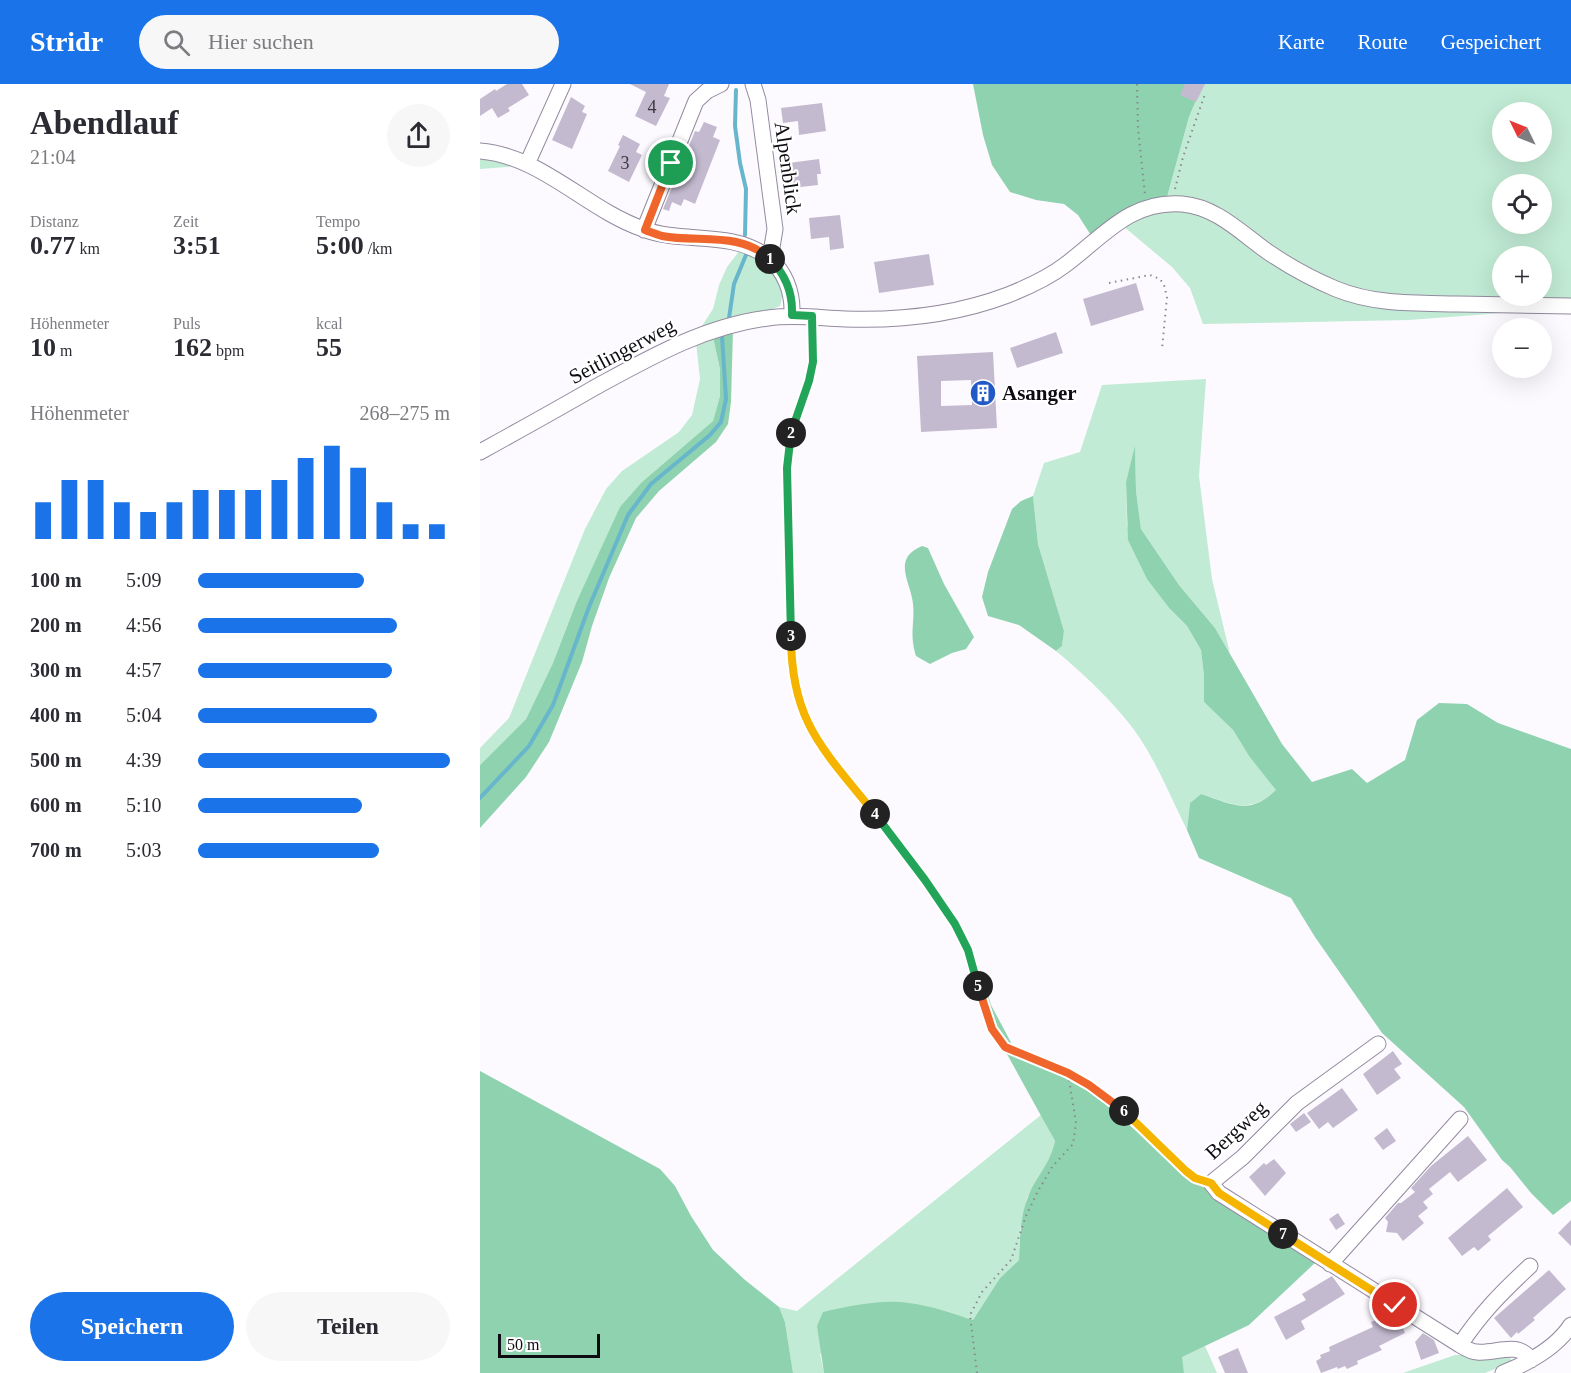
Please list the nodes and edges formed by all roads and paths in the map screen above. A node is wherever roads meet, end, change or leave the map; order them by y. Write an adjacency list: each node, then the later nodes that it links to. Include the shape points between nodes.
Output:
1 (563, 84): 7 (street)
2 (721, 84): 10 (street, via 696,101)
3 (753, 84): 11 (street, Alpenblick, via 775,229)
4 (1137, 84): 9 (path)
5 (1205, 94): 8 (path)
6 (480, 151): 7 (street)
7 (527, 164): 10 (street, via 606,213)
8 (1172, 203): 9 (street); 13 (street, via 1205,208 1292,268 1361,297 1389,302)
9 (1146, 207): 15 (street, Seitlingerweg, via 1131,214 1063,267 1037,282 975,306 881,320)
10 (645, 230): 11 (street, via 663,236 729,240)
11 (766, 256): 14 (street, via 781,270 793,301)
12 (1109, 283): 16 (path, via 1150,275 1160,279 1167,297)
13 (1571, 306)
14 (792, 315): 15 (street, Seitlingerweg); 17 (street, Seitlingerweg, via 747,321 700,335 629,369)
15 (812, 316): 19 (path, via 813,362 790,435 787,468 791,662 800,707 818,741 955,924 968,950 992,1029 1005,1047)
16 (1162, 349)
17 (480, 452)
18 (1378, 1044): 21 (street, Bergweg, via 1297,1103)
19 (1068, 1073): 21 (path, via 1124,1112 1195,1178); 27 (path, via 1076,1123 1073,1144 1052,1167 1026,1216 1011,1260 982,1292 970,1315)
20 (1460, 1119): 22 (street)
21 (1211, 1183): 22 (street, Bergweg, via 1219,1193)
22 (1330, 1264): 25 (street, Bergweg)
23 (1530, 1266): 25 (street, via 1498,1294)
24 (1571, 1325): 26 (street)
25 (1460, 1346): 26 (street, Bergweg, via 1478,1352 1520,1350)
26 (1530, 1360): 28 (street)
27 (977, 1373)
28 (1503, 1373)

